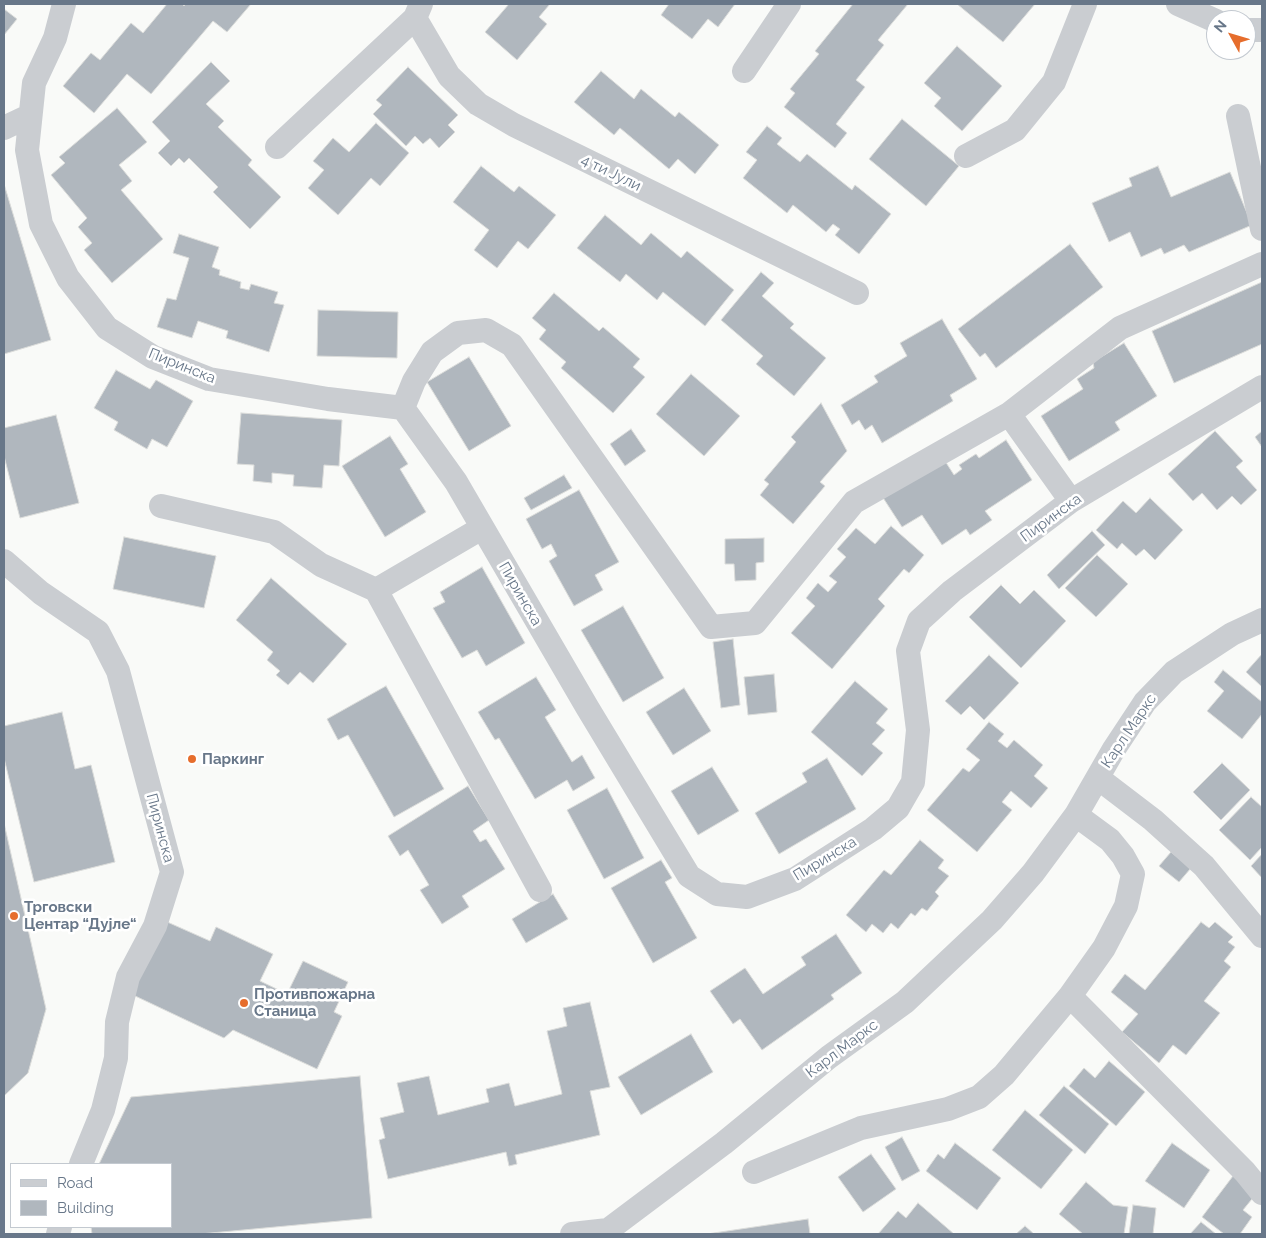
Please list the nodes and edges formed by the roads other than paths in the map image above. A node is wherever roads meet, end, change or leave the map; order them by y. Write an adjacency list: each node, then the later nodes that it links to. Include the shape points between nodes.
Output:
1 (64, 4): 8 (street, Пиринска, via 55,38 34,83)
2 (789, 4): 7 (street)
3 (1085, 4): 12 (street, via 1054,82 1015,130)
4 (1178, 4): 6 (street)
5 (418, 11): 11 (street); 15 (street, 4 ти Јули, via 449,76 478,104 514,125)
6 (1206, 17)
7 (744, 71)
8 (29, 116): 10 (street); 17 (street, Пиринска, via 27,150 41,224 68,278 107,328 153,357 209,379)
9 (1238, 116): 13 (street)
10 (4, 128)
11 (277, 147)
12 (966, 156)
13 (1262, 229)
14 (1262, 264): 18 (street, via 1120,328)
15 (857, 292)
16 (1262, 387): 19 (street, Пиринска)
17 (403, 408): 18 (street, via 414,381 432,352 458,333 486,330 512,344 711,627 755,623 854,502); 21 (street, Пиринска, via 456,482)
18 (1009, 414): 19 (street)
19 (1071, 501): 21 (street, Пиринска, via 919,620 908,651 918,730 914,782 898,808 873,830 795,879 747,897 717,894 689,876)
20 (161, 506): 23 (street, via 274,532 322,565)
21 (482, 528): 23 (street)
22 (4, 561): 30 (street, Пиринска, via 41,593 98,632 118,671 172,872 155,926 128,977 117,1022 116,1058 105,1102)
23 (376, 590): 27 (street)
24 (1262, 620): 25 (street, Карл Маркс, via 1232,634 1174,672 1145,702)
25 (1098, 778): 26 (street, Карл Маркс); 28 (street, Карл Маркс, via 1153,820 1204,866)
26 (1076, 814): 29 (street, via 1110,840 1124,856 1133,874 1126,906 1104,948); 33 (street, Карл Маркс, via 1033,873 992,920 905,1002 828,1057 724,1143 608,1230)
27 (540, 890)
28 (1262, 936)
29 (1070, 996): 31 (street, via 1004,1075 978,1097 948,1109 861,1128); 32 (street)
30 (81, 1163)
31 (754, 1172)
32 (1262, 1193)
33 (572, 1234)

